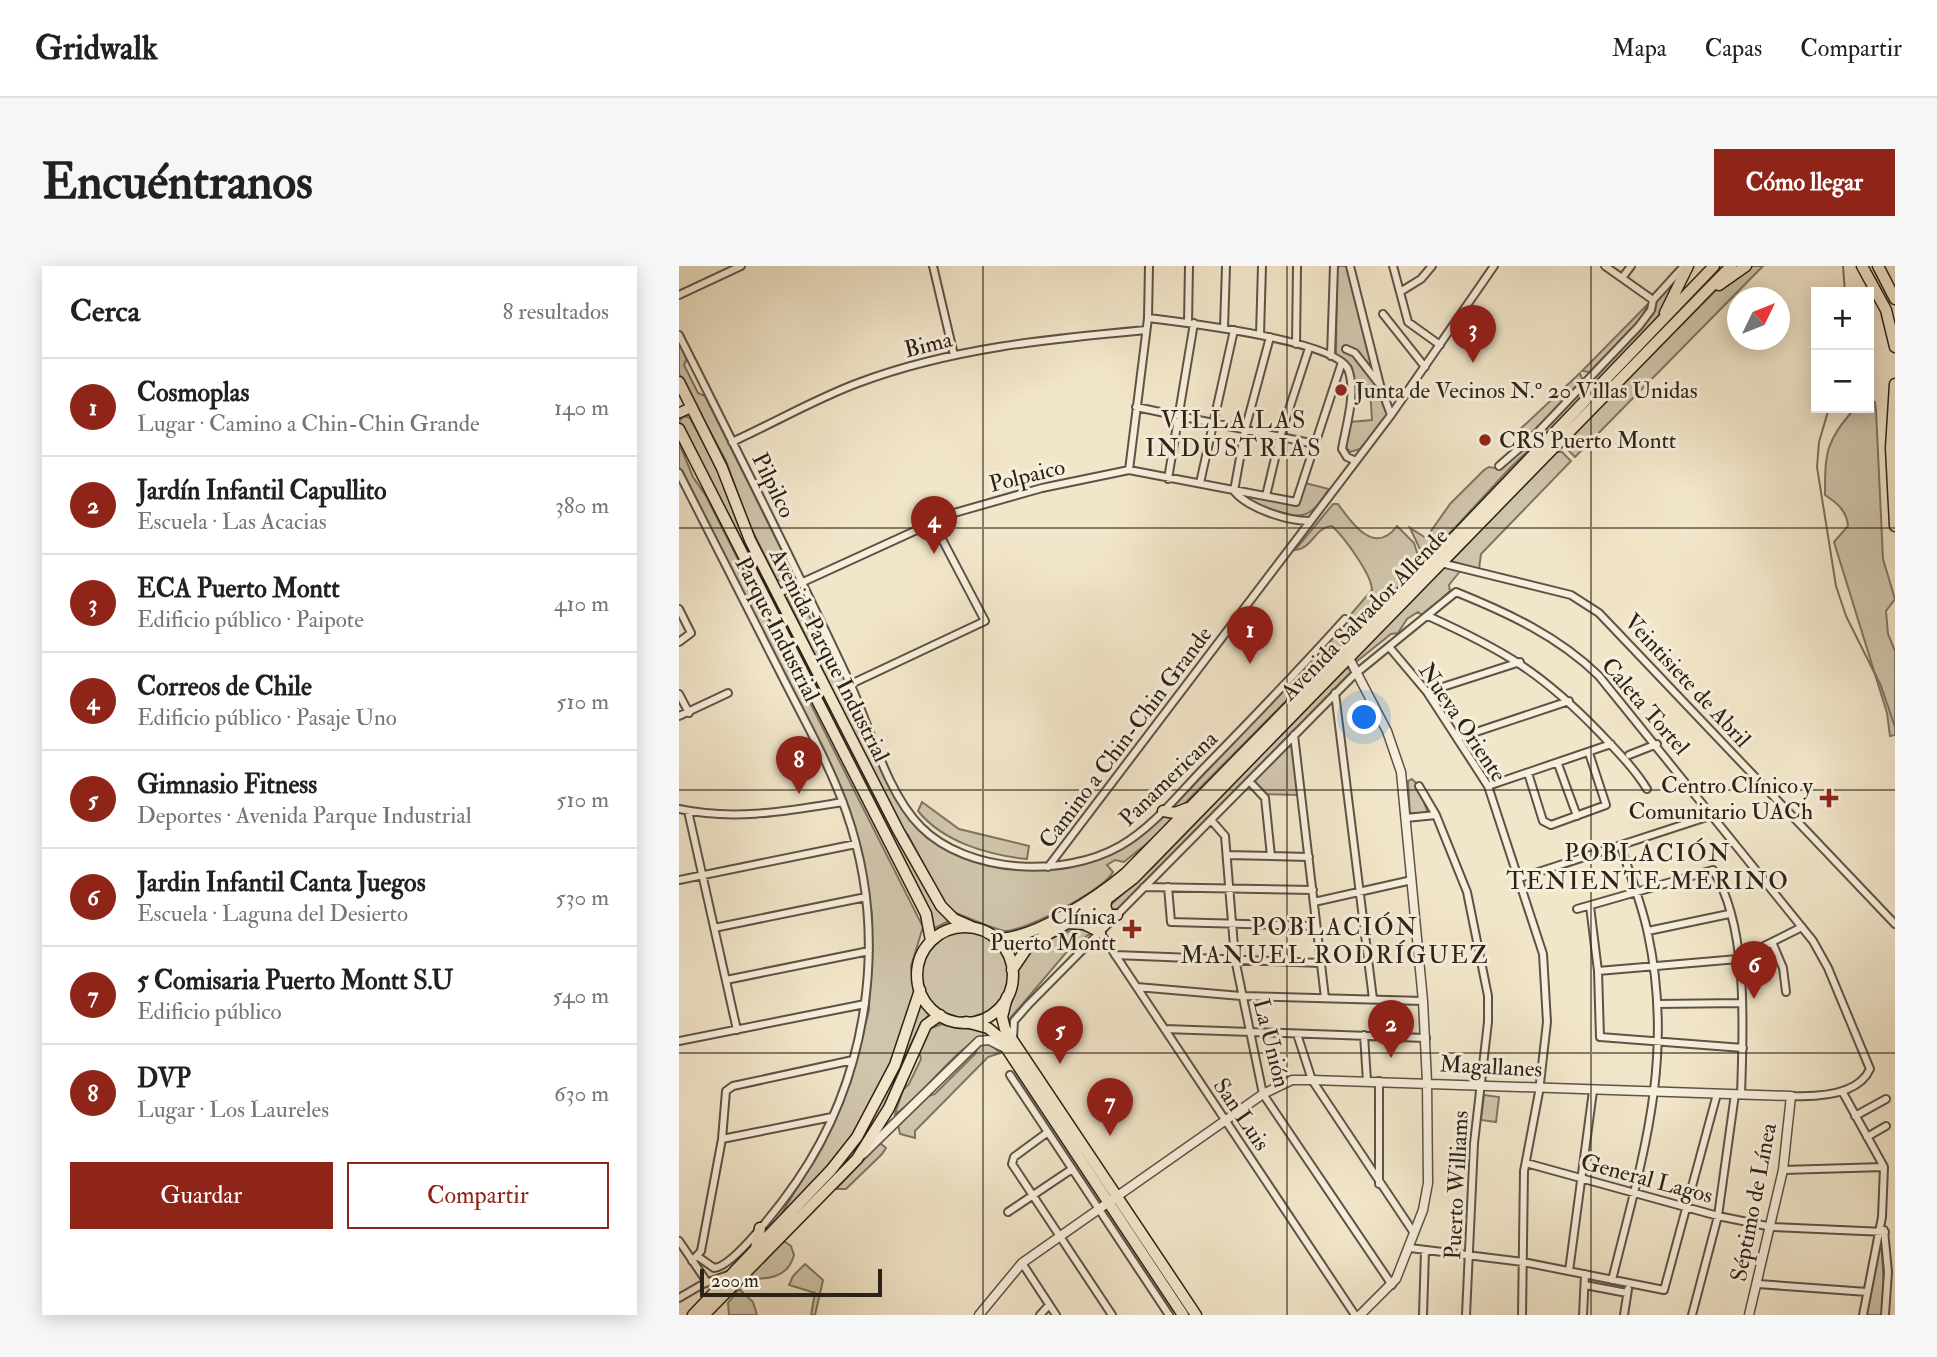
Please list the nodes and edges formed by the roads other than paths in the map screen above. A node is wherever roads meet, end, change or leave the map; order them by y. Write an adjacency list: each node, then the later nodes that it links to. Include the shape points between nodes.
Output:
1 (741, 266): 23 (street)
2 (933, 266): 42 (street)
3 (1149, 266): 28 (street)
4 (1189, 266): 29 (street)
5 (1226, 266): 30 (street)
6 (1262, 266): 35 (street)
7 (1297, 266): 37 (street)
8 (1334, 266): 43 (street)
9 (1350, 266): 48 (street)
10 (1393, 266): 22 (street)
11 (1432, 266): 22 (street)
12 (1494, 266): 38 (street, Camino a Chin-Chin Grande)
13 (1605, 266): 21 (street)
14 (1631, 266): 21 (street)
15 (1686, 266): 25 (street); 31 (main road)
16 (1714, 266): 31 (main road, Avenida Salvador Allende)
17 (1731, 266): 26 (main road, Avenida Salvador Allende)
18 (1747, 266): 26 (main road)
19 (1862, 266): 39 (main road, via 1886,310)
20 (1878, 266): 24 (main road)
21 (1622, 278): 25 (street)
22 (1400, 292): 38 (street, via 1408,322)
23 (679, 295)
24 (1895, 299)
25 (1653, 300): 61 (street, via 1639,326 1538,432)
26 (1693, 304): 71 (main road, Avenida Salvador Allende)
27 (1383, 314): 45 (street)
28 (1148, 318): 29 (street); 32 (street)
29 (1191, 323): 30 (street); 52 (street)
30 (1224, 328): 33 (street)
31 (1654, 329): 105 (main road, Avenida Salvador Allende)
32 (1146, 330): 42 (street, Bima, via 1046,339); 50 (street)
33 (1234, 330): 35 (street); 54 (street)
34 (679, 335): 58 (street, Pilpilco)
35 (1260, 335): 36 (street)
36 (1270, 337): 37 (street); 56 (street)
37 (1296, 344): 40 (street)
38 (1440, 345): 45 (street, Camino a Chin-Chin Grande)
39 (1895, 347)
40 (1308, 348): 43 (street); 57 (street)
41 (1346, 349): 48 (street, via 1355,353)
42 (954, 355): 58 (street, Bima, via 858,383)
43 (1331, 356): 44 (street)
44 (1342, 362): 59 (street); 60 (street, via 1349,372 1350,397 1342,449)
45 (1425, 367): 53 (street, Camino a Chin-Chin Grande)
46 (679, 382): 49 (main road, Avenida Parque Industrial)
47 (1895, 384): 70 (main road, via 1891,448)
48 (1380, 385): 53 (street)
49 (692, 407): 51 (main road); 74 (main road, Avenida Parque Industrial, via 750,540)
50 (1136, 407): 52 (street); 62 (street)
51 (679, 413)
52 (1179, 415): 54 (street); 64 (street)
53 (1391, 415): 60 (street, Camino a Chin-Chin Grande)
54 (1213, 423): 56 (street); 65 (street)
55 (679, 429): 72 (main road, Avenida Parque Industrial)
56 (1245, 429): 57 (street); 66 (street)
57 (1280, 437): 59 (street); 67 (street)
58 (732, 442): 73 (street, Pilpilco)
59 (1315, 444): 67 (street, Polpaico, via 1297,500 1291,503)
60 (1356, 461): 68 (street, Camino a Chin-Chin Grande)
61 (1499, 466)
62 (1129, 470): 64 (street, Polpaico); 69 (street, Polpaico, via 1042,488)
63 (679, 473): 104 (street, Parque Industrial)
64 (1168, 479): 65 (street, Polpaico)
65 (1200, 483): 66 (street, Polpaico)
66 (1234, 489): 67 (street, Polpaico); 68 (street, via 1247,502)
67 (1266, 496)
68 (1310, 520): 119 (street, Camino a Chin-Chin Grande)
69 (933, 522): 73 (street, Polpaico); 83 (street, via 985,621)
70 (1895, 526)
71 (1441, 563): 80 (main road, Avenida Salvador Allende); 140 (street, Veintisiete de Abril, via 1571,596 1599,612)
72 (751, 573): 74 (main road, via 763,586); 148 (main road, Avenida Parque Industrial, via 926,914)
73 (802, 582): 74 (street, Polpaico); 83 (street, Pilpilco)
74 (779, 593): 142 (main road, Avenida Parque Industrial, via 878,793 938,901 954,919)
75 (679, 609): 78 (street, via 691,633)
76 (1428, 616): 79 (street, Caleta Tortel); 81 (street); 95 (street, Caleta Tortel, via 1456,592 1536,628 1594,671)
77 (1345, 619): 108 (street, Panamericana)
78 (679, 642)
79 (1389, 648): 82 (street); 84 (street, Nueva Oriente)
80 (1349, 658): 82 (street); 129 (main road, Avenida Salvador Allende)
81 (1520, 662): 84 (street); 88 (street)
82 (1357, 672): 86 (street); 112 (street, via 1397,756)
83 (851, 684): 91 (street, Pilpilco)
84 (1427, 692): 93 (street, Nueva Oriente)
85 (728, 693): 89 (street)
86 (1335, 693): 92 (street); 128 (street)
87 (679, 694): 89 (street)
88 (1569, 701): 93 (street); 94 (street)
89 (688, 713): 90 (street)
90 (679, 716)
91 (869, 729): 119 (street, Panamericana, via 901,802 927,833 947,846 988,860)
92 (1294, 735): 100 (street); 118 (street)
93 (1458, 738): 102 (street, Nueva Oriente)
94 (1611, 744): 96 (street); 103 (street)
95 (1657, 744): 97 (street); 110 (street, Caleta Tortel)
96 (1589, 753): 98 (street); 111 (street, via 1606,805)
97 (1629, 755)
98 (1558, 764): 99 (street); 111 (street)
99 (1528, 773): 102 (street); 111 (street, via 1546,825)
100 (1249, 782): 113 (street); 117 (street, via 1265,798)
101 (1419, 786): 109 (street, Puerto Williams)
102 (1488, 786): 121 (street, Nueva Oriente)
103 (1647, 789)
104 (842, 802): 107 (street, via 768,815); 114 (street, Parque Industrial)
105 (1192, 807): 108 (main road); 147 (main road, Avenida Salvador Allende, via 1126,873 1097,895 1020,936)
106 (679, 809): 107 (street)
107 (688, 811): 120 (street)
108 (1163, 811): 119 (street, Panamericana, via 1114,849 1081,862)
109 (1436, 815): 112 (street); 189 (street, Puerto Williams, via 1465,884 1488,988)
110 (1713, 815): 115 (street); 143 (street, Caleta Tortel)
111 (1577, 816)
112 (1406, 818): 123 (street)
113 (1211, 820): 116 (street, La Unión, via 1225,836); 124 (street)
114 (856, 844): 120 (street); 131 (street, Parque Industrial)
115 (1621, 847): 121 (street); 130 (street)
116 (1227, 855): 117 (street); 126 (street, La Unión)
117 (1271, 856): 118 (street)
118 (1309, 857): 127 (street)
119 (1048, 867)
120 (703, 875): 122 (street); 144 (street)
121 (1520, 878): 190 (street, Nueva Oriente, via 1543,954 1546,1022)
122 (679, 880)
123 (1412, 880): 128 (street); 166 (street)
124 (1144, 887): 125 (street); 137 (street)
125 (1168, 887): 126 (street); 139 (street, via 1171,922)
126 (1231, 889): 127 (street); 139 (street, La Unión)
127 (1313, 890): 132 (street)
128 (1362, 891): 132 (street); 165 (street)
129 (1117, 893): 133 (main road); 138 (main road, Avenida Salvador Allende)
130 (1635, 894): 134 (street); 136 (street, via 1710,869); 145 (street)
131 (866, 897): 144 (street); 150 (street, Parque Industrial)
132 (1314, 902): 141 (street)
133 (1105, 905): 137 (main road, via 1108,915); 146 (main road, via 1099,916)
134 (1590, 906): 135 (street); 157 (street)
135 (1577, 909)
136 (1729, 914): 145 (street); 153 (street)
137 (1117, 915): 146 (street)
138 (1067, 923): 146 (main road, via 1084,924); 156 (main road, Avenida Salvador Allende, via 1025,948)
139 (1234, 923): 141 (street); 152 (street, La Unión)
140 (1895, 924)
141 (1316, 926): 154 (street)
142 (972, 927): 147 (main road); 148 (main road, via 950,929)
143 (1802, 927): 149 (street); 184 (street, Caleta Tortel, via 1828,968 1868,1060)
144 (714, 928): 158 (street)
145 (1648, 930): 155 (street)
146 (1100, 932): 151 (street, San Luis); 180 (street, via 1014,1021)
147 (995, 938): 156 (main road, via 1007,952)
148 (931, 941): 160 (main road, via 918,964)
149 (1772, 942): 153 (street); 161 (street, via 1783,968)
150 (869, 951): 158 (street); 168 (street, Parque Industrial)
151 (1115, 955): 152 (street); 159 (street, San Luis)
152 (1235, 959): 154 (street); 162 (street, La Unión)
153 (1738, 959): 155 (street); 167 (street)
154 (1320, 963): 164 (street)
155 (1654, 967): 157 (street); 169 (street)
156 (1012, 970): 163 (main road)
157 (1598, 971): 179 (street, via 1599,1037)
158 (726, 979): 173 (street)
159 (1137, 987): 162 (street); 172 (street, San Luis)
160 (920, 990): 170 (main road); 227 (main road, via 895,1065 861,1131 831,1170)
161 (1786, 992)
162 (1241, 996): 164 (street); 174 (street, La Unión)
163 (1007, 997): 171 (main road, via 990,1016); 180 (main road, via 1002,1017)
164 (1325, 998): 165 (street)
165 (1373, 999): 166 (street)
166 (1423, 1001): 177 (street)
167 (1742, 1003): 169 (street); 181 (street)
168 (865, 1004): 173 (street); 182 (street, Parque Industrial)
169 (1657, 1004): 179 (street)
170 (940, 1015): 171 (main road); 207 (main road, via 925,1027 889,1108)
171 (966, 1022): 180 (main road, via 992,1030)
172 (1165, 1029): 174 (street); 202 (street, San Luis)
173 (737, 1030): 178 (street)
174 (1248, 1031): 175 (street); 194 (street, La Unión)
175 (1297, 1034): 176 (street); 185 (street)
176 (1364, 1035): 177 (street); 186 (street)
177 (1426, 1038): 188 (street)
178 (679, 1041)
179 (1660, 1044): 181 (street); 193 (street)
180 (1011, 1047): 199 (main road); 199 (main road, via 1045,1107); 207 (street, via 979,1041)
181 (1743, 1048): 196 (street)
182 (853, 1060): 201 (street, Parque Industrial); 206 (street, via 730,1087 725,1094)
183 (1010, 1075): 204 (street)
184 (1867, 1075): 192 (street, Magallanes)
185 (1312, 1080): 186 (street, Magallanes); 194 (street, Magallanes, via 1292,1080); 213 (street)
186 (1367, 1081): 187 (street, Magallanes)
187 (1379, 1081): 188 (street, Magallanes); 213 (street)
188 (1427, 1082): 189 (street, Magallanes); 224 (street, via 1428,1183)
189 (1480, 1085): 190 (street, Magallanes); 230 (street, Puerto Williams)
190 (1539, 1089): 191 (street, Magallanes); 208 (street, Nueva Oriente)
191 (1593, 1091): 193 (street, Magallanes); 212 (street)
192 (1842, 1091): 197 (street, Magallanes, via 1831,1096); 200 (street)
193 (1656, 1092): 195 (street, Magallanes); 214 (street)
194 (1263, 1094): 202 (street, Magallanes); 241 (street, La Unión)
195 (1717, 1094): 196 (street, Magallanes); 217 (street)
196 (1738, 1095): 197 (street, Magallanes); 220 (street)
197 (1791, 1096): 211 (street, Séptimo de Línea)
198 (1886, 1099): 200 (street)
199 (1058, 1113): 216 (main road)
200 (1855, 1116): 205 (street)
201 (832, 1117): 206 (street); 222 (street, Parque Industrial, via 799,1179)
202 (1226, 1121): 216 (street, Magallanes); 258 (street, San Luis)
203 (1886, 1126): 205 (street)
204 (1048, 1132): 210 (street); 215 (street, via 1014,1157 1013,1164)
205 (1867, 1137): 209 (street)
206 (722, 1139): 231 (street)
207 (857, 1160): 246 (main road)
208 (1526, 1163): 212 (street, General Lagos); 232 (street, Nueva Oriente)
209 (1884, 1167): 211 (street); 223 (street)
210 (1072, 1169): 215 (street); 218 (street)
211 (1783, 1170): 221 (street, Séptimo de Línea)
212 (1583, 1179): 214 (street, General Lagos); 234 (street)
213 (1379, 1184): 224 (street)
214 (1634, 1193): 217 (street, General Lagos); 237 (street)
215 (1033, 1196): 219 (street); 225 (street)
216 (1114, 1200): 218 (street, Magallanes); 256 (main road); 257 (main road)
217 (1687, 1208): 220 (street, General Lagos); 239 (street, via 1664,1290)
218 (1100, 1210): 225 (street, Magallanes); 255 (street)
219 (1008, 1213)
220 (1718, 1216): 221 (street, General Lagos); 264 (street)
221 (1772, 1227): 223 (street, General Lagos); 240 (street, Séptimo de Línea)
222 (760, 1228): 227 (main road); 231 (street, Parque Industrial, via 722,1266 712,1268)
223 (1881, 1231): 243 (street); 267 (street, via 1888,1272)
224 (1415, 1234): 228 (street)
225 (1060, 1237): 233 (street, Magallanes); 254 (street)
226 (679, 1241): 231 (street)
227 (755, 1248): 236 (main road)
228 (1410, 1248): 229 (street); 241 (street)
229 (1425, 1251): 230 (street); 259 (street)
230 (1469, 1256): 232 (street); 260 (street, Puerto Williams)
231 (694, 1259): 238 (street)
232 (1523, 1262): 234 (street); 261 (street, Nueva Oriente)
233 (1022, 1263): 247 (street); 251 (street, Magallanes)
234 (1569, 1271): 235 (street)
235 (1585, 1274): 237 (street); 242 (street)
236 (730, 1275): 238 (street); 248 (main road)
237 (1612, 1280): 239 (street)
238 (707, 1282): 245 (street)
239 (1629, 1284): 244 (street)
240 (1758, 1284): 243 (street); 265 (street, Séptimo de Línea)
241 (1392, 1285): 258 (street)
242 (1585, 1285): 244 (street); 262 (street)
243 (1867, 1292): 266 (street)
244 (1627, 1293): 263 (street)
245 (679, 1298)
246 (718, 1301): 249 (main road); 250 (main road)
247 (1049, 1305): 252 (street); 253 (street)
248 (693, 1315)
249 (705, 1315)
250 (721, 1315)
251 (979, 1315)
252 (1040, 1315)
253 (1056, 1315)
254 (1112, 1315)
255 (1169, 1315)
256 (1183, 1315)
257 (1196, 1315)
258 (1358, 1315)
259 (1423, 1315)
260 (1467, 1315)
261 (1522, 1315)
262 (1583, 1315)
263 (1623, 1315)
264 (1692, 1315)
265 (1749, 1315)
266 (1863, 1315)
267 (1885, 1315)

